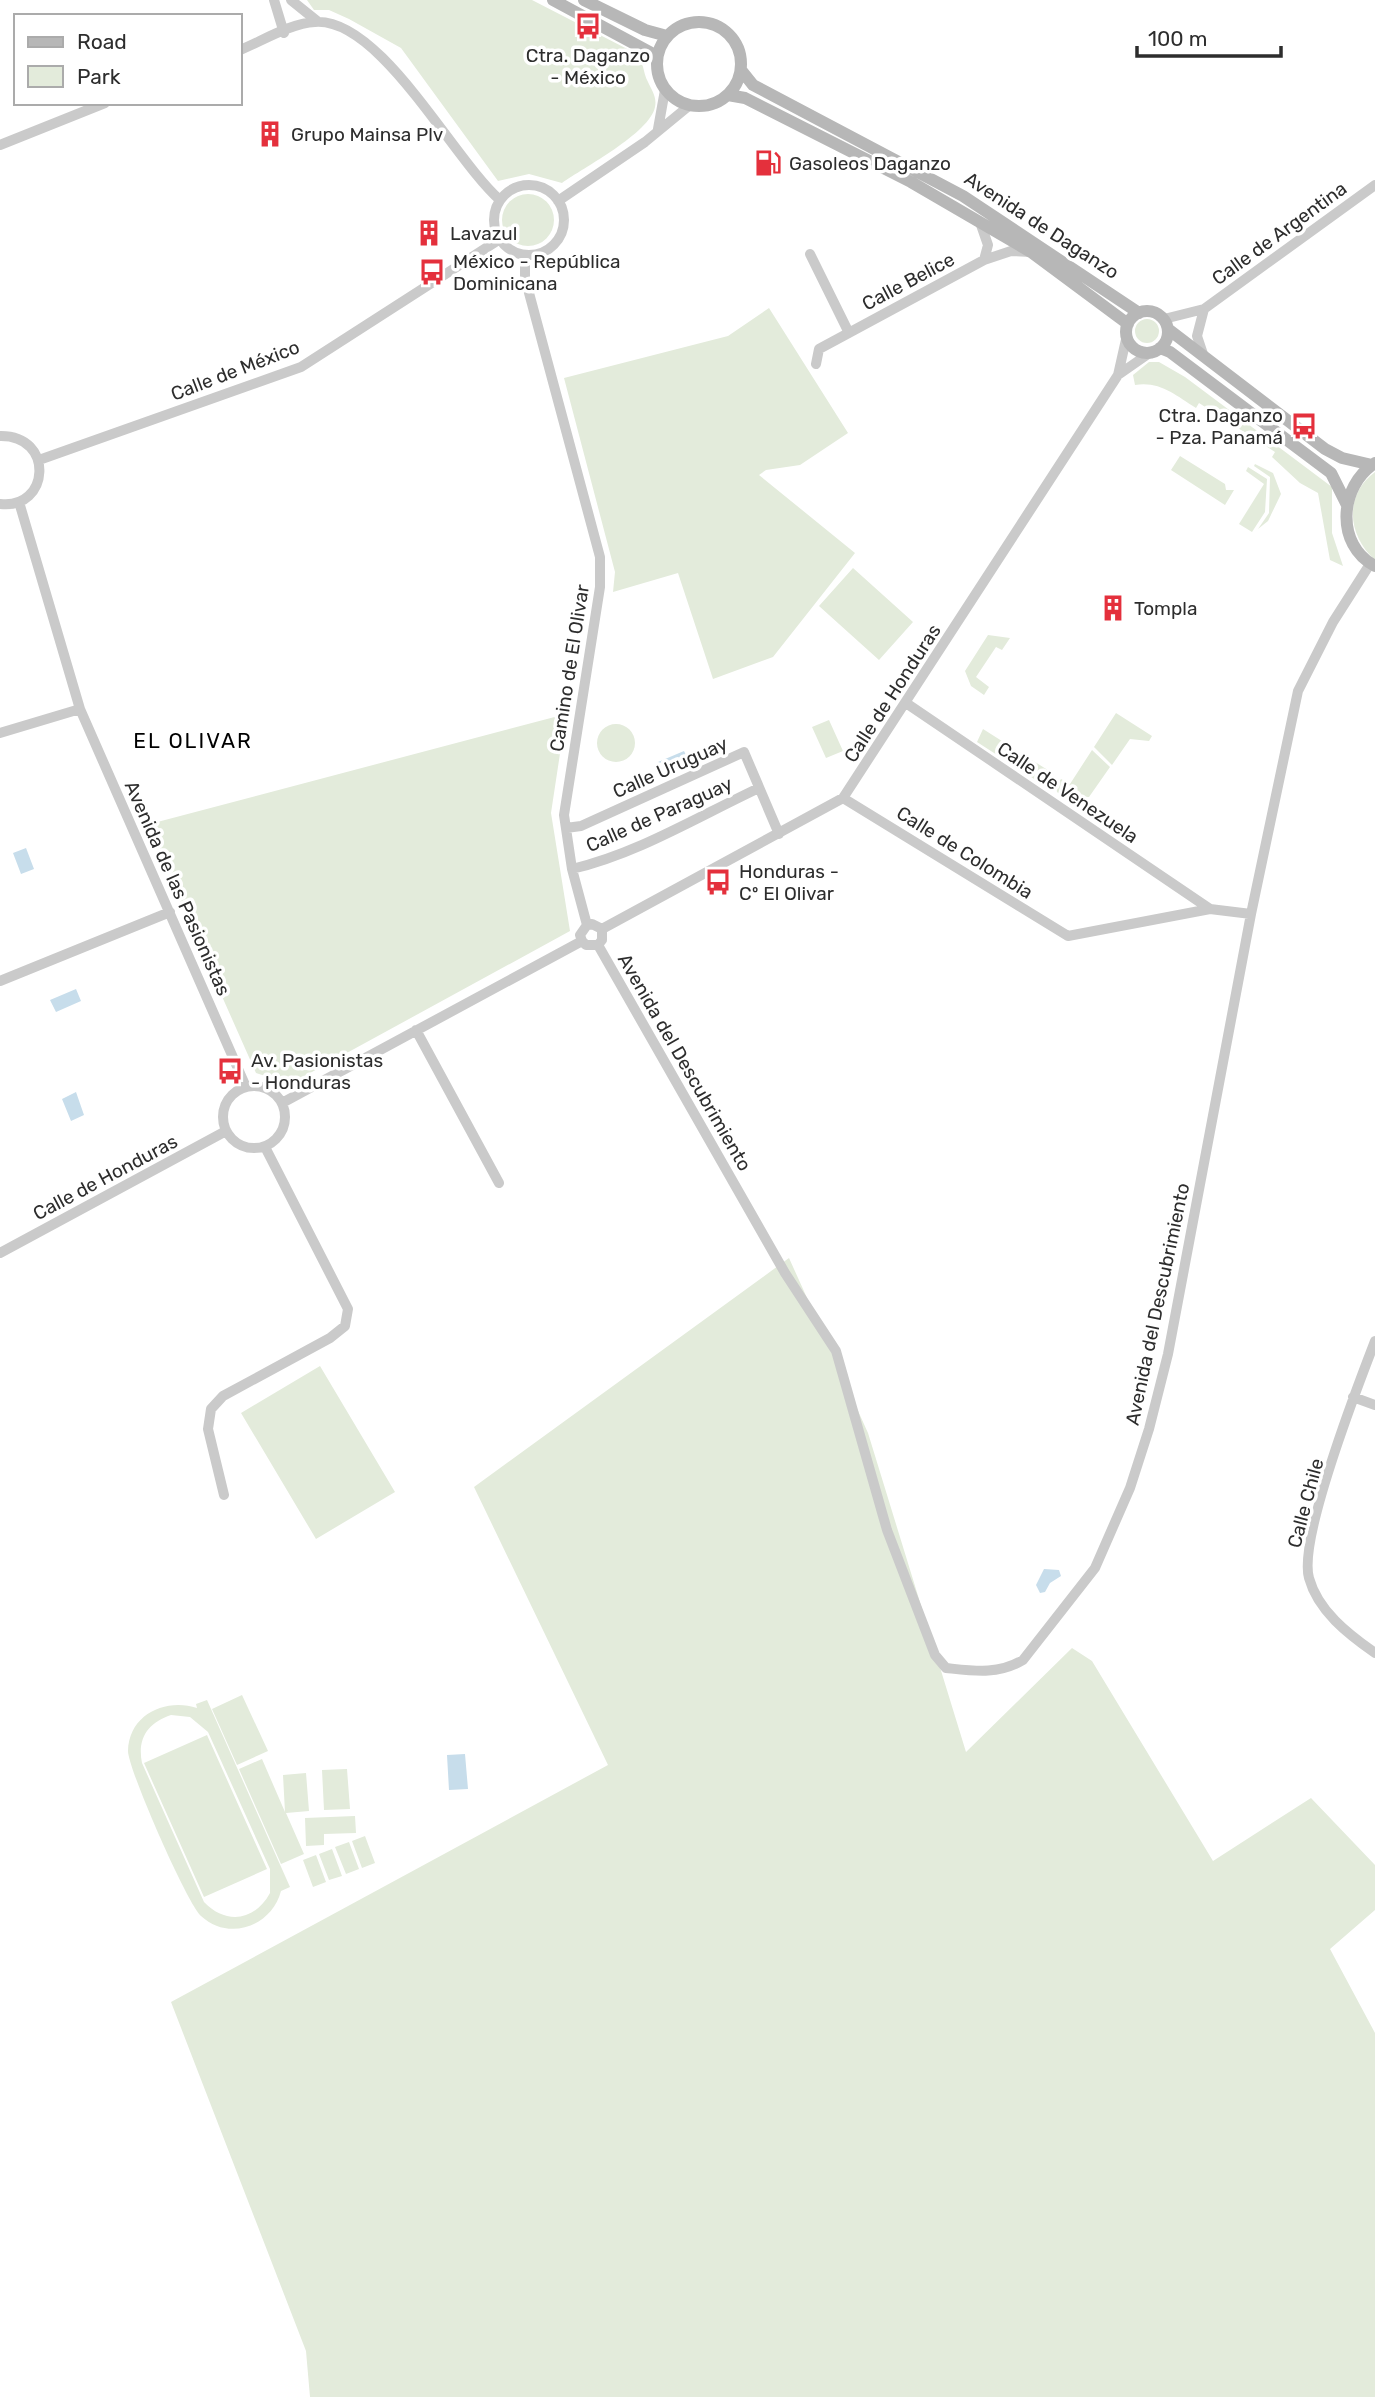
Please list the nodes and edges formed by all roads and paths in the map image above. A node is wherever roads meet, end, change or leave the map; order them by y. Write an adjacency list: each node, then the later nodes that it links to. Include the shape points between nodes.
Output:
1 (274, 0): 6 (street)
2 (291, 0): 5 (street)
3 (553, 0): 9 (main road)
4 (584, 0): 7 (main road)
5 (317, 21): 6 (street); 18 (street, via 374,47 481,184)
6 (284, 33): 8 (street)
7 (667, 36): 9 (main road); 10 (main road, via 694,22 709,23 723,30 737,48)
8 (242, 49)
9 (657, 56): 11 (main road)
10 (741, 70): 12 (main road); 27 (main road, Avenida de Daganzo, via 753,85 963,196)
11 (665, 90): 14 (main road); 15 (street)
12 (729, 95): 14 (main road, via 710,105); 20 (main road, Avenida de Daganzo, via 745,98)
13 (100, 105): 16 (street)
14 (690, 106): 15 (street)
15 (658, 129): 19 (street)
16 (0, 145)
17 (1375, 185): 26 (street, Calle de Argentina)
18 (500, 200): 19 (street, via 528,185 550,192); 21 (street, via 494,220)
19 (558, 201): 23 (street, via 564,222 557,241 538,253)
20 (979, 221): 22 (main road, Avenida de Daganzo); 25 (street, Calle Belice, via 988,245)
21 (500, 239): 23 (street); 36 (street, Calle de México, via 301,367)
22 (1031, 252): 25 (street, Calle Belice, via 1011,251); 29 (main road, Avenida de Daganzo)
23 (526, 254): 47 (street, Camino de El Olivar, via 526,278 600,557 600,587 564,815)
24 (810, 254): 30 (street, Calle Belice)
25 (984, 260): 30 (street, Calle Belice)
26 (1204, 309): 28 (street, Calle de Argentina); 32 (street, Calle de Argentina, via 1197,336)
27 (1139, 313): 28 (main road, via 1150,311); 29 (main road)
28 (1166, 324): 31 (main road, via 1166,340); 32 (main road)
29 (1127, 330): 31 (main road, via 1136,349); 34 (street, Calle de Honduras)
30 (849, 333): 33 (street, Calle Belice, via 819,349)
31 (1155, 350): 34 (street, Calle de Honduras); 40 (main road, via 1170,352 1331,472)
32 (1203, 354): 37 (main road, via 1325,449 1342,458)
33 (816, 364)
34 (1118, 375): 42 (street, Calle de Honduras)
35 (0, 436): 36 (street, via 20,438)
36 (39, 460): 38 (street, via 35,489)
37 (1373, 464): 40 (main road, via 1352,489)
38 (19, 502): 39 (street); 43 (street, Avenida de las Pasionistas)
39 (0, 504)
40 (1347, 505): 41 (main road, via 1350,537)
41 (1373, 565): 52 (street, Avenida del Descubrimiento, via 1332,622 1298,691)
42 (906, 703): 46 (street, Calle de Honduras); 50 (street, Calle de Venezuela)
43 (80, 709): 44 (street); 51 (street, Avenida de las Pasionistas)
44 (0, 733)
45 (759, 788): 47 (street, Calle Uruguay, via 744,752 581,826); 48 (street, Calle Uruguay); 49 (street, Calle de Paraguay, via 658,836)
46 (843, 798): 48 (street, Calle de Honduras); 50 (street, Calle de Colombia, via 1069,936)
47 (566, 828): 49 (street, Camino de El Olivar)
48 (779, 834): 54 (street, Calle de Honduras)
49 (572, 869): 53 (street, Camino de El Olivar)
50 (1210, 909): 52 (street)
51 (170, 912): 57 (street); 59 (street, Avenida de las Pasionistas)
52 (1251, 914): 56 (street, Avenida del Descubrimiento, via 1168,1354 1130,1488 1095,1568 1049,1630 1023,1660 1007,1670 979,1672 946,1668 935,1655 887,1530 836,1351 785,1273)
53 (587, 925): 54 (street); 55 (street, via 582,929)
54 (602, 929): 56 (street)
55 (582, 941): 56 (street); 58 (street)
56 (598, 944)
57 (0, 981)
58 (416, 1030): 60 (street); 63 (street)
59 (246, 1087): 60 (street, via 267,1088); 61 (street, via 225,1104)
60 (282, 1103): 62 (street, via 285,1124 281,1134)
61 (226, 1131): 62 (street, via 247,1148); 64 (street, Calle de Honduras)
62 (265, 1147): 68 (street, via 348,1309 345,1326 330,1338 223,1396 211,1409 208,1429)
63 (499, 1183)
64 (0, 1253)
65 (1375, 1341): 66 (street, Calle Chile)
66 (1353, 1397): 67 (street); 69 (street, Calle Chile, via 1308,1543 1307,1571 1321,1605)
67 (1375, 1405)
68 (224, 1494)
69 (1375, 1653)

